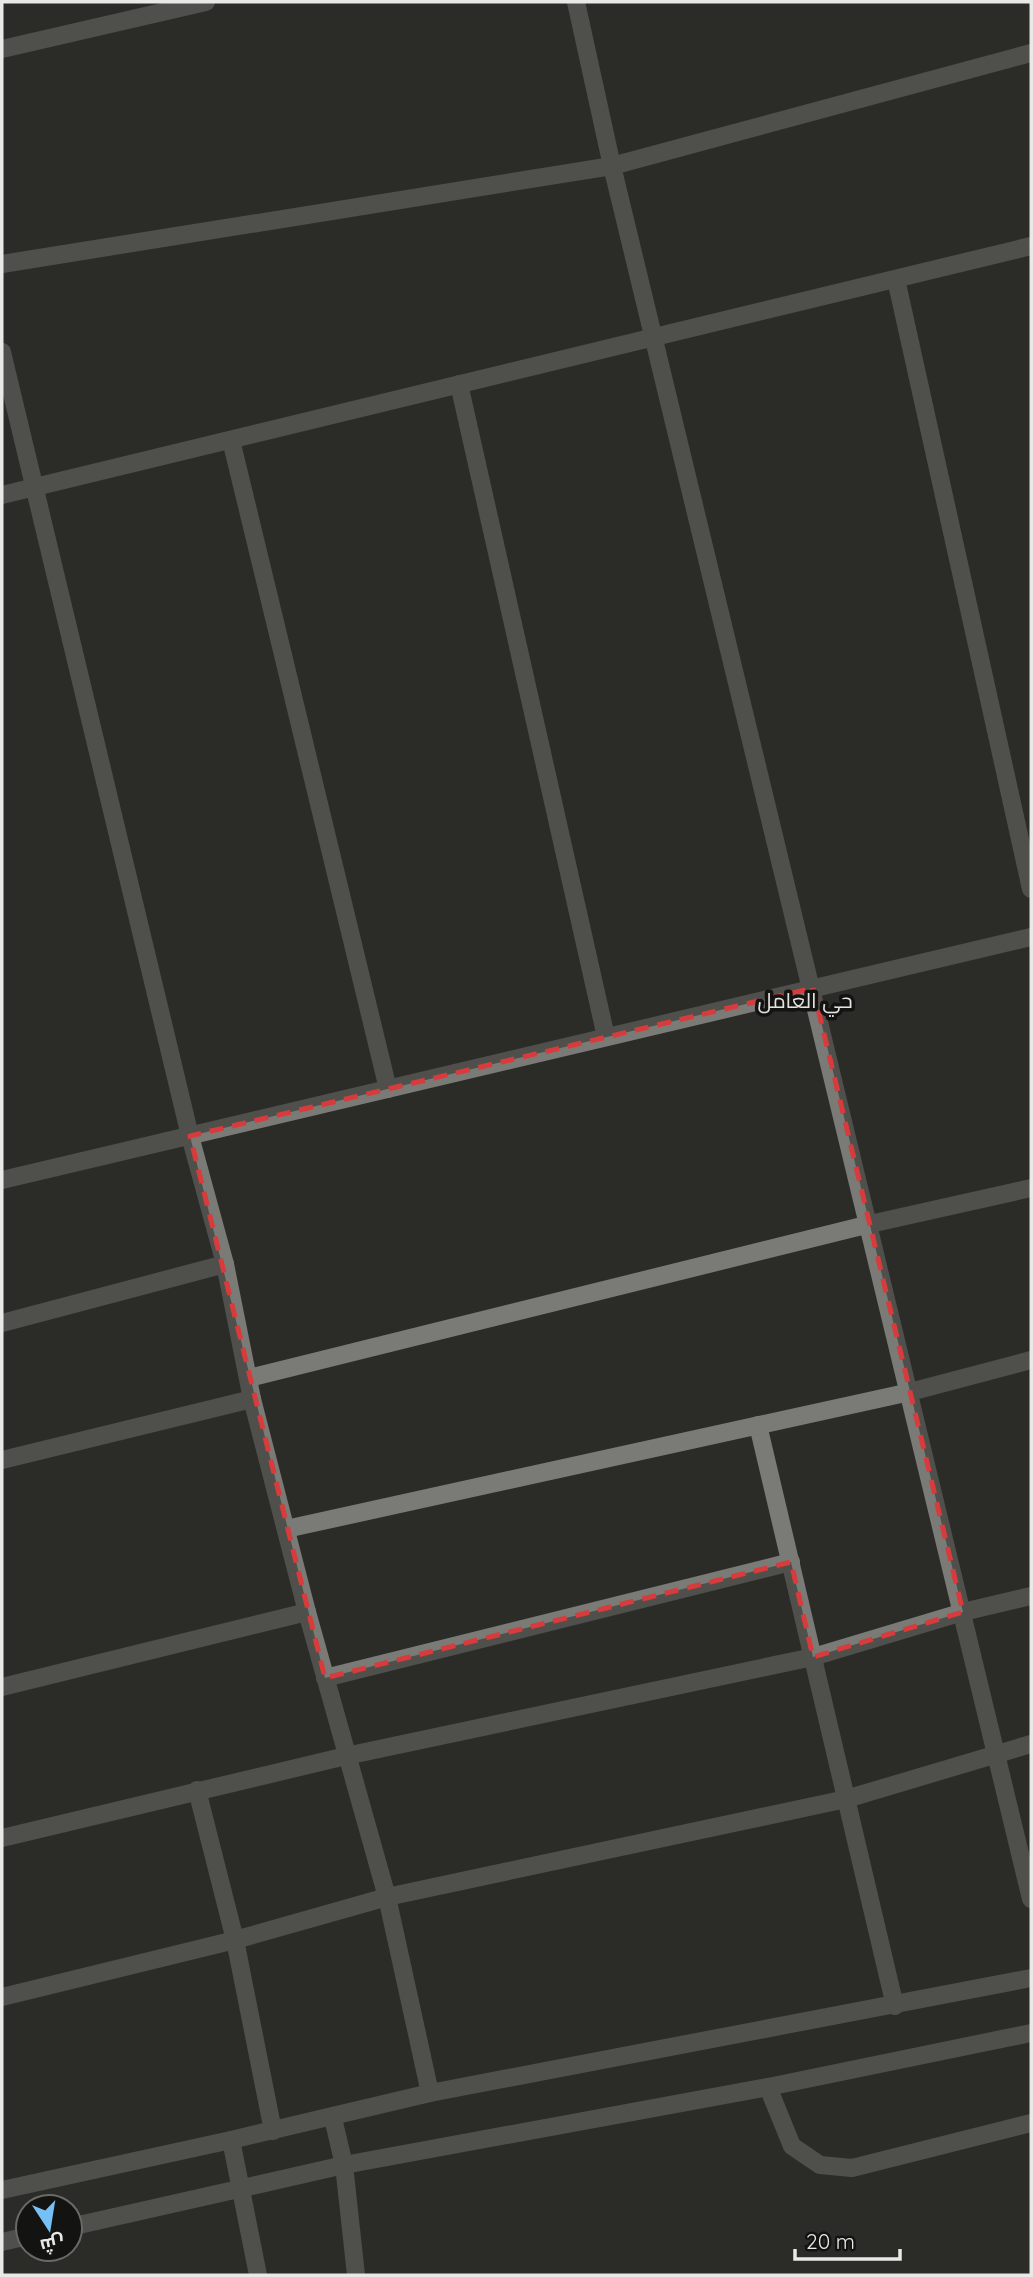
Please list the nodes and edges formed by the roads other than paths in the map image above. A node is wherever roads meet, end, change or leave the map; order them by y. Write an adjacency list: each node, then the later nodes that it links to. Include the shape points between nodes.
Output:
1 (206, 2): 3 (street)
2 (576, 2): 5 (street)
3 (2, 49)
4 (1031, 53): 5 (street)
5 (612, 166): 7 (street); 9 (street)
6 (1031, 246): 8 (street)
7 (2, 264)
8 (896, 279): 9 (street); 15 (street)
9 (654, 337): 11 (street); 17 (street)
10 (2, 352): 13 (street)
11 (459, 384): 12 (street); 18 (street)
12 (231, 440): 13 (street); 19 (street)
13 (33, 488): 14 (street); 20 (street)
14 (2, 495)
15 (1031, 889)
16 (1031, 937): 17 (street)
17 (813, 988): 18 (street); 23 (street)
18 (606, 1038): 19 (street)
19 (388, 1089): 20 (street)
20 (190, 1136): 21 (street); 24 (street)
21 (2, 1180)
22 (1031, 1188): 23 (street)
23 (870, 1224): 27 (street); 28 (street)
24 (225, 1264): 25 (street); 27 (street)
25 (2, 1323)
26 (1031, 1360): 28 (street)
27 (249, 1378): 29 (street)
28 (910, 1392): 30 (street); 36 (street)
29 (252, 1399): 31 (street); 32 (street)
30 (758, 1425): 32 (street); 33 (street)
31 (2, 1460)
32 (286, 1528): 35 (street)
33 (791, 1562): 37 (street); 38 (street)
34 (1031, 1595): 36 (street)
35 (307, 1612): 38 (street); 39 (street)
36 (963, 1612): 37 (street); 41 (street)
37 (813, 1657): 42 (street); 44 (street)
38 (325, 1678): 42 (street)
39 (2, 1687)
40 (1031, 1744): 41 (street)
41 (996, 1754): 44 (street); 47 (street)
42 (346, 1756): 43 (street); 46 (street)
43 (197, 1790): 45 (street); 48 (street)
44 (846, 1799): 46 (street); 51 (street)
45 (2, 1838)
46 (387, 1897): 48 (street); 54 (street)
47 (1031, 1899)
48 (235, 1940): 50 (street); 57 (street)
49 (1031, 1978): 51 (street)
50 (2, 1997)
51 (895, 2006): 54 (street)
52 (1031, 2033): 53 (street)
53 (768, 2087): 56 (street, via 792,2146 820,2165 852,2168); 59 (street)
54 (430, 2093): 55 (street)
55 (333, 2118): 57 (street); 59 (street)
56 (1031, 2123)
57 (273, 2131): 58 (street)
58 (231, 2140): 60 (street); 61 (street)
59 (344, 2165): 60 (street); 64 (street)
60 (243, 2188): 62 (street); 63 (street)
61 (2, 2190)
62 (84, 2224)
63 (258, 2275)
64 (356, 2275)

